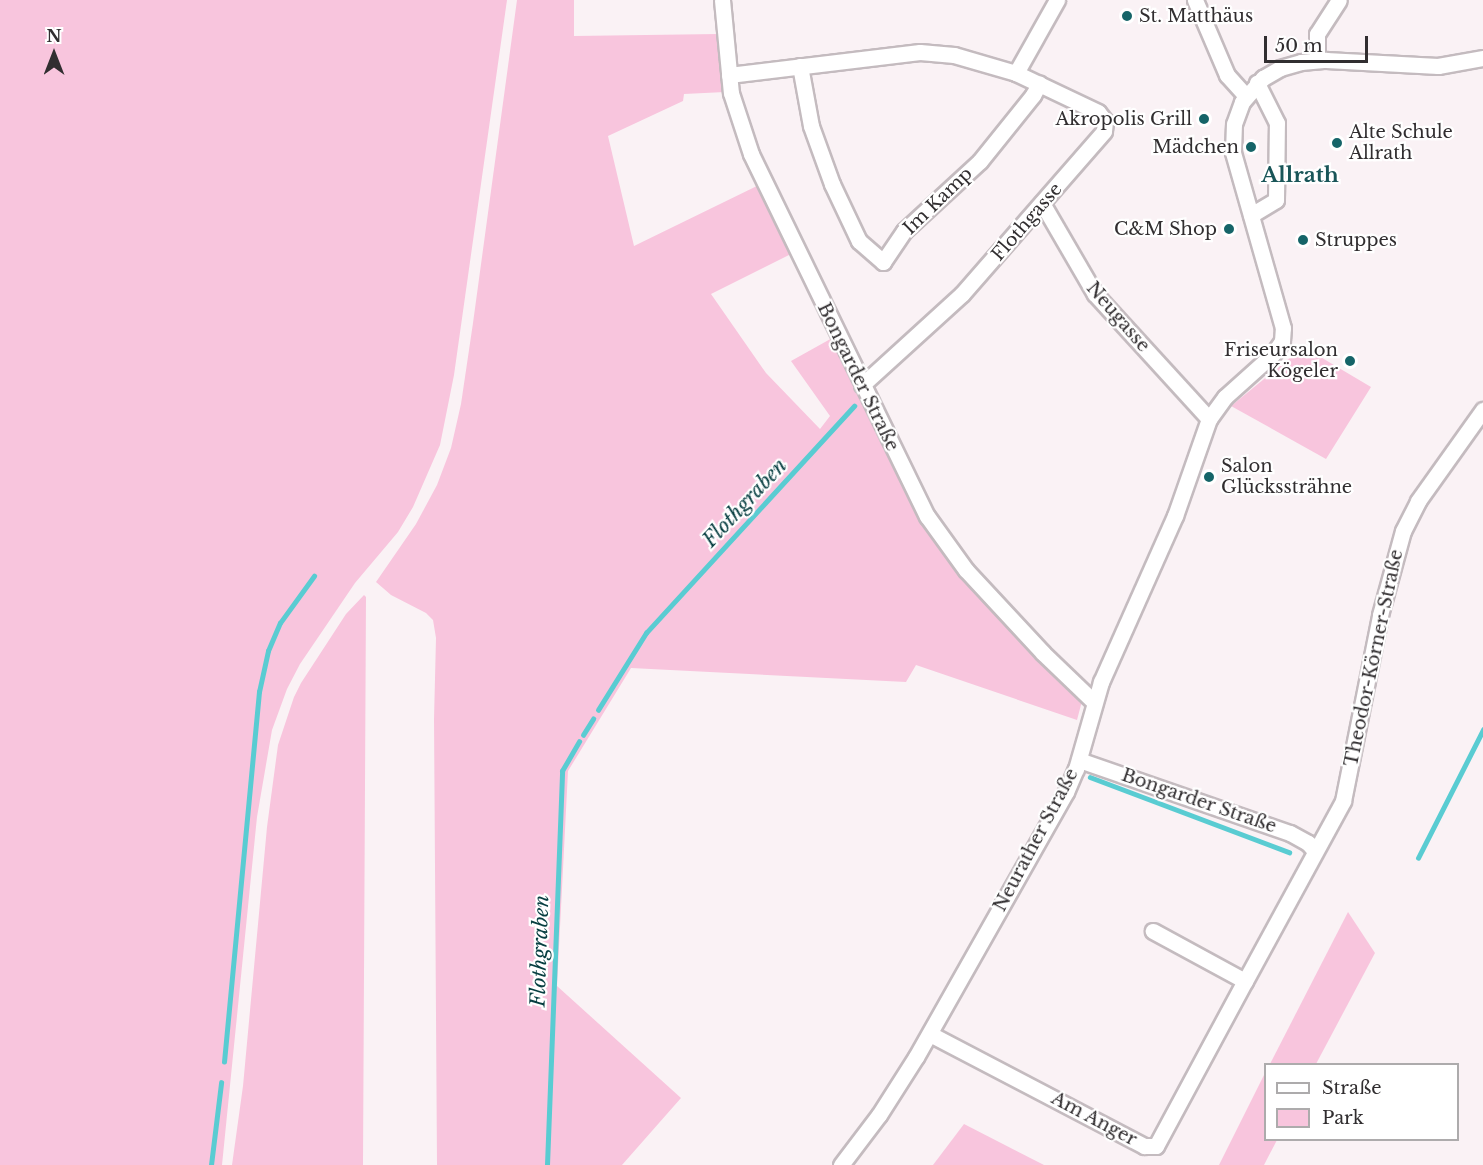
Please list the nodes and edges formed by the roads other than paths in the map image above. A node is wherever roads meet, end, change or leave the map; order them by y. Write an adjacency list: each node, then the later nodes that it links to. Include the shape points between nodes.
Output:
1 (722, 0): 9 (street, Bongarder Straße)
2 (1057, 0): 8 (street)
3 (1195, 0): 12 (street, via 1227,75)
4 (1339, 0): 6 (street, via 1317,34)
5 (1483, 58): 6 (street, via 1438,66)
6 (1317, 60): 10 (street, via 1280,68)
7 (800, 66): 8 (street, Flothgasse, via 931,52); 9 (street, Flothgasse); 11 (street, Im Kamp, via 811,126 832,184 859,241 883,262 904,231 980,161)
8 (1016, 73): 11 (street, Flothgasse)
9 (729, 75): 15 (street, Bongarder Straße, via 738,119 763,182)
10 (1257, 83): 12 (street); 14 (street, via 1277,123 1276,200)
11 (1040, 84): 13 (street, Flothgasse, via 1098,112 1105,124 1101,136)
12 (1246, 96): 14 (street, via 1234,120 1232,145)
13 (1042, 203): 15 (street, Flothgasse, via 962,294); 17 (street, Neugasse, via 1095,294)
14 (1251, 215): 17 (street, Neurather Straße, via 1283,328 1280,344)
15 (862, 385): 18 (street, Bongarder Straße, via 919,503 944,543 1043,653)
16 (1483, 410): 20 (street, Theodor-Körner-Straße, via 1418,501 1403,531 1380,615 1345,792 1335,819)
17 (1209, 419): 18 (street, Neurather Straße, via 1175,516)
18 (1094, 702): 19 (street, Neurather Straße)
19 (1079, 760): 20 (street, Bongarder Straße, via 1290,833); 23 (street, Neurather Straße, via 1066,792)
20 (1314, 850): 22 (street, Am Anger)
21 (1153, 932): 22 (street)
22 (1245, 981): 23 (street, Am Anger, via 1161,1140 1152,1147)
23 (930, 1034): 24 (street, Neurather Straße, via 879,1115)
24 (841, 1165)

